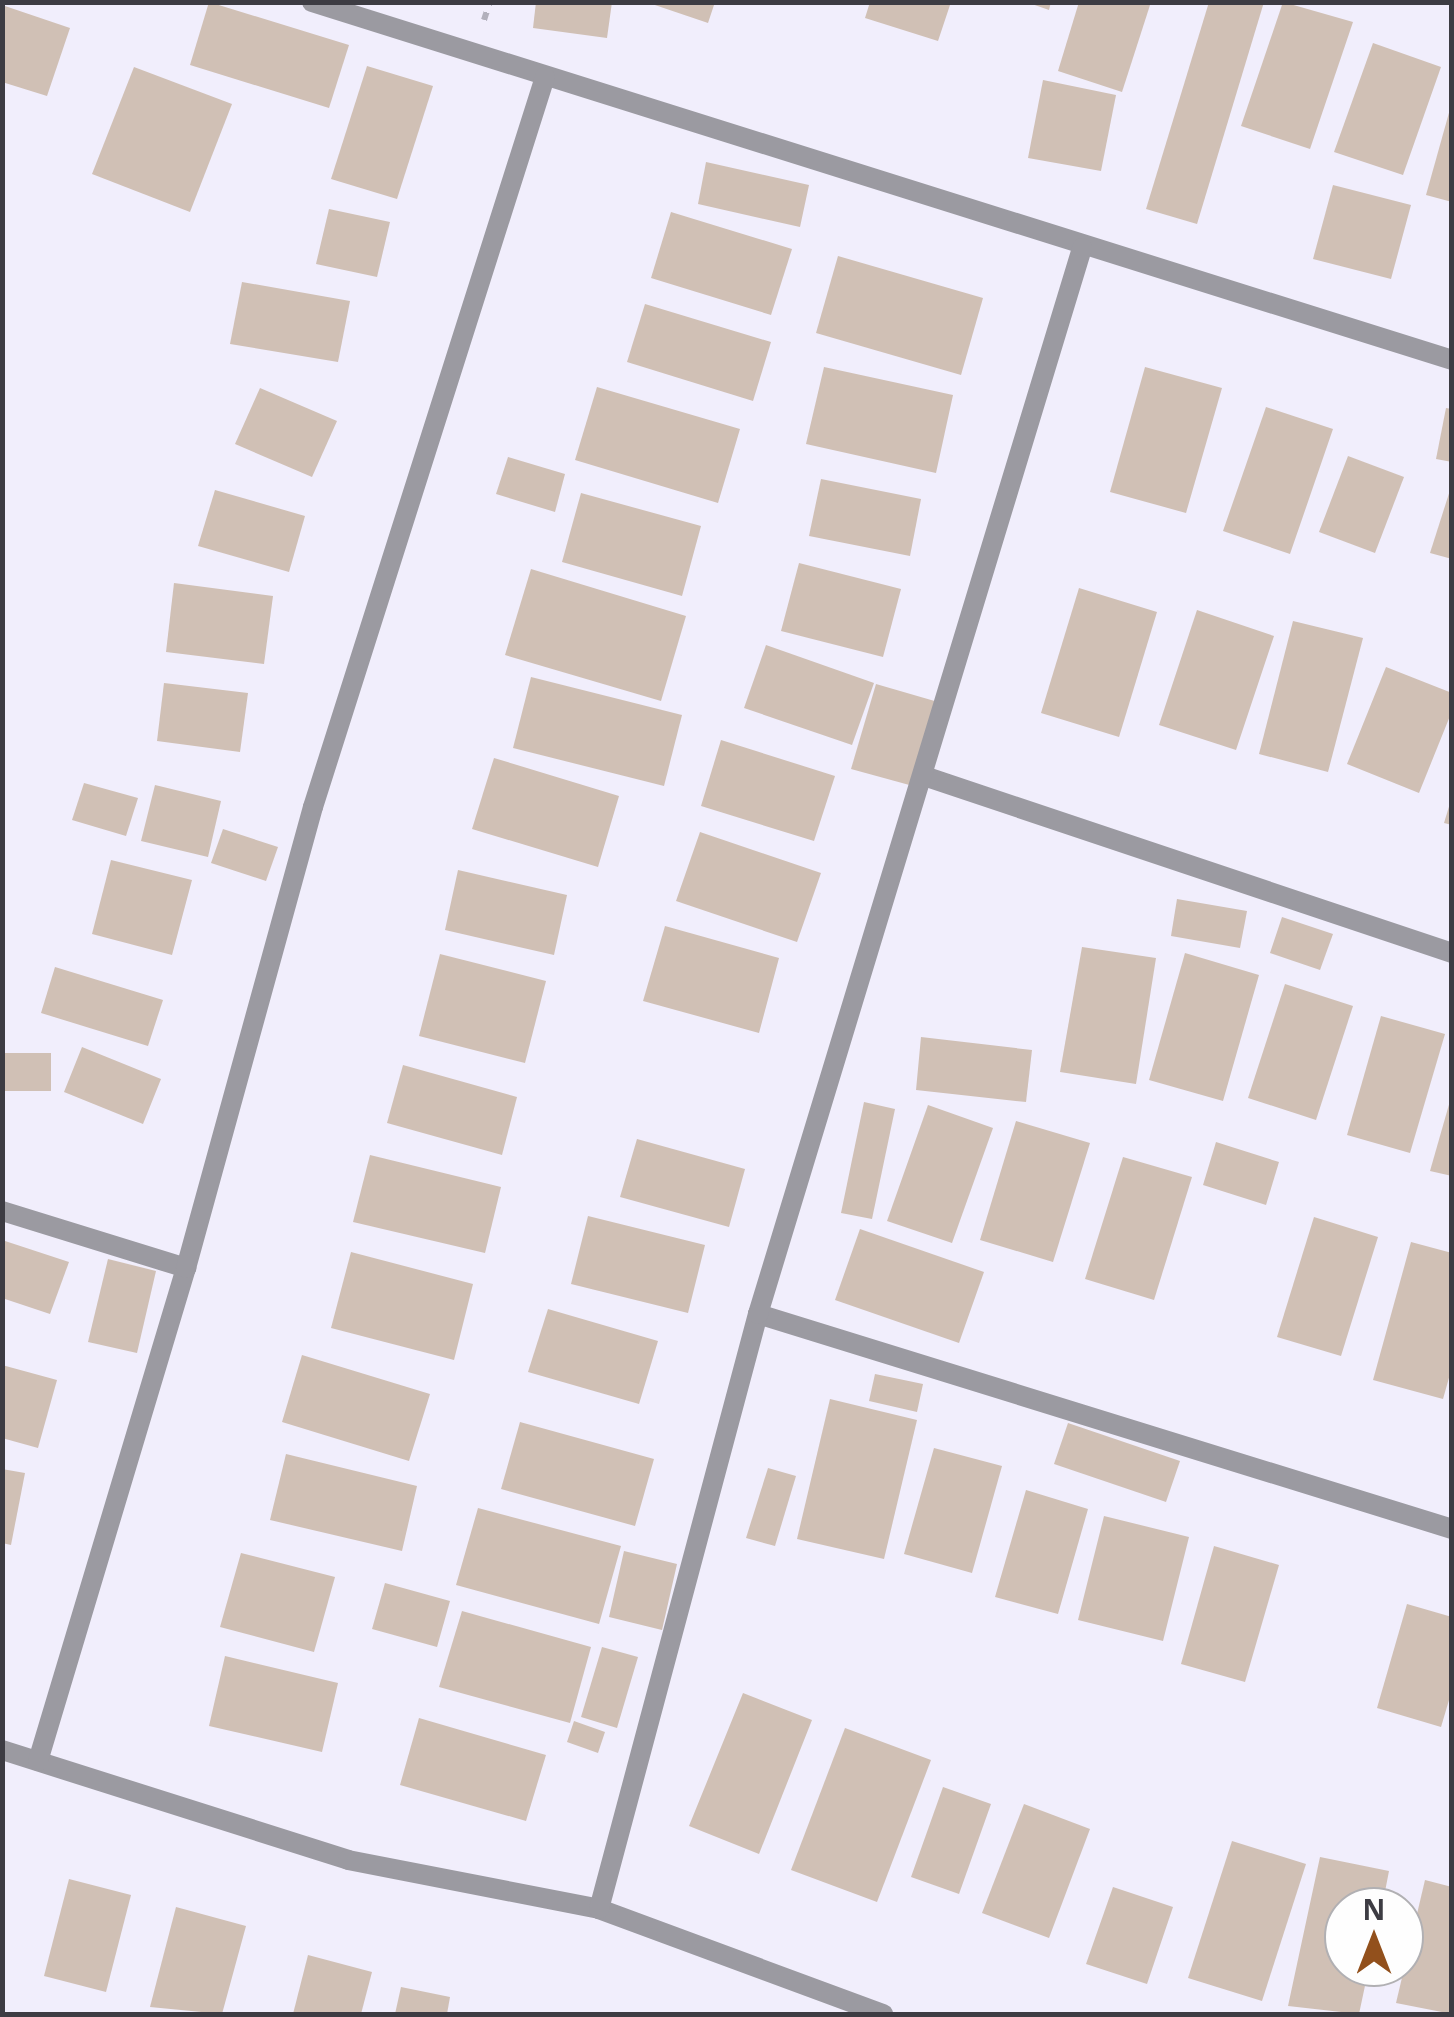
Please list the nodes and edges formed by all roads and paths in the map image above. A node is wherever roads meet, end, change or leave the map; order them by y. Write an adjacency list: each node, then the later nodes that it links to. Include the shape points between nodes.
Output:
1 (312, 2): 2 (street)
2 (545, 77): 3 (street, via 822,159); 8 (street, via 312,808)
3 (1082, 248): 4 (street); 5 (street)
4 (1452, 360)
5 (924, 776): 6 (street); 9 (street)
6 (1452, 953)
7 (2, 1211): 8 (street)
8 (186, 1268): 12 (street)
9 (758, 1314): 10 (street); 13 (street)
10 (1452, 1529)
11 (2, 1750): 12 (street)
12 (38, 1761): 13 (street, via 348,1860)
13 (599, 1909): 14 (street)
14 (883, 2014)

